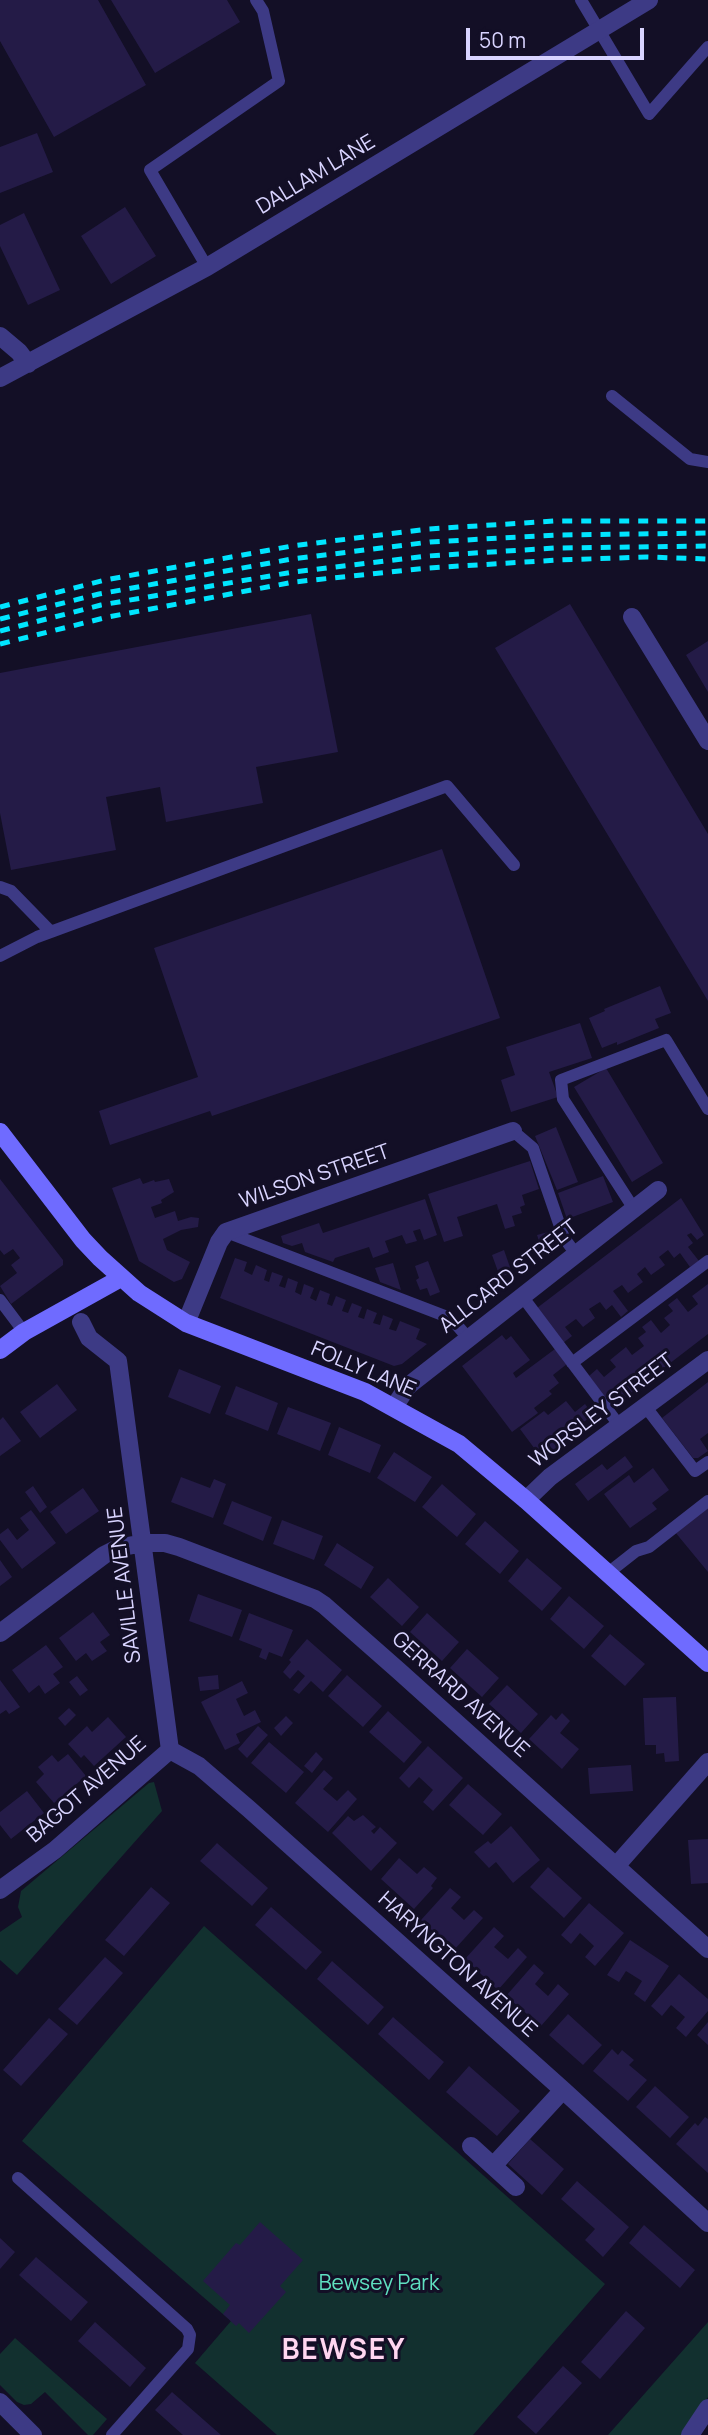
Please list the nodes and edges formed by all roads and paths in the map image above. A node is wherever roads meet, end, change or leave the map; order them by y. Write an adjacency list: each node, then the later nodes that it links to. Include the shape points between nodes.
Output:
1 (256, 0): 6 (lane, via 263,11 279,81 149,170)
2 (581, 0): 4 (lane)
3 (649, 0): 4 (street, DALLAM LANE)
4 (598, 31): 5 (lane, via 649,114); 6 (street, DALLAM LANE)
5 (708, 47)
6 (207, 267): 8 (street, DALLAM LANE)
7 (0, 337): 8 (street)
8 (28, 364): 9 (street, DALLAM LANE)
9 (0, 379)
10 (612, 396): 11 (lane, via 690,459)
11 (708, 462)
12 (632, 617): 13 (street)
13 (708, 741)
14 (514, 864): 16 (lane, via 447,786)
15 (0, 887): 16 (lane, via 11,891)
16 (51, 932): 17 (lane)
17 (0, 956)
18 (708, 1109): 22 (lane, via 666,1040 561,1080 563,1098)
19 (513, 1131): 23 (street, WILSON STREET); 24 (lane, via 533,1147 564,1238)
20 (0, 1132): 26 (street, FOLLY LANE, via 83,1240)
21 (658, 1190): 22 (street, ALLCARD STREET)
22 (634, 1209): 24 (street, ALLCARD STREET)
23 (226, 1232): 30 (street, WILSON STREET); 32 (lane, via 445,1316)
24 (576, 1254): 27 (street, ALLCARD STREET)
25 (708, 1261): 35 (lane)
26 (121, 1278): 30 (street, FOLLY LANE); 31 (street)
27 (522, 1296): 32 (street, ALLCARD STREET); 35 (lane)
28 (0, 1300): 31 (lane)
29 (81, 1322): 42 (street, SAVILLE AVENUE, via 89,1338 118,1361)
30 (186, 1323): 37 (street, FOLLY LANE)
31 (24, 1332): 33 (street)
32 (468, 1338): 37 (street, ALLCARD STREET, via 408,1385)
33 (0, 1350)
34 (708, 1360): 36 (street, WORSLEY STREET)
35 (572, 1363): 38 (lane)
36 (645, 1406): 38 (street, WORSLEY STREET); 39 (lane, via 695,1471)
37 (394, 1407): 40 (street, FOLLY LANE, via 459,1444)
38 (619, 1426): 40 (street, WORSLEY STREET)
39 (708, 1462)
40 (526, 1500): 43 (street, FOLLY LANE)
41 (708, 1502): 43 (lane)
42 (143, 1543): 44 (street, via 104,1555); 46 (street, SAVILLE AVENUE); 48 (street, GERRARD AVENUE, via 179,1547 324,1605)
43 (608, 1573): 45 (street, FOLLY LANE)
44 (0, 1633)
45 (708, 1663)
46 (170, 1750): 49 (street, BAGOT AVENUE, via 55,1850); 51 (street, HARYNGTON AVENUE, via 199,1766)
47 (708, 1762): 48 (street)
48 (616, 1866): 50 (street, GERRARD AVENUE)
49 (0, 1890)
50 (708, 1949)
51 (563, 2090): 53 (street); 56 (street, HARYNGTON AVENUE)
52 (471, 2146): 53 (street)
53 (493, 2166): 55 (street)
54 (18, 2178): 60 (lane, via 190,2335 188,2349)
55 (516, 2187)
56 (708, 2222)
57 (0, 2402): 59 (street)
58 (708, 2408): 61 (street)
59 (33, 2435)
60 (112, 2435)
61 (690, 2435)

